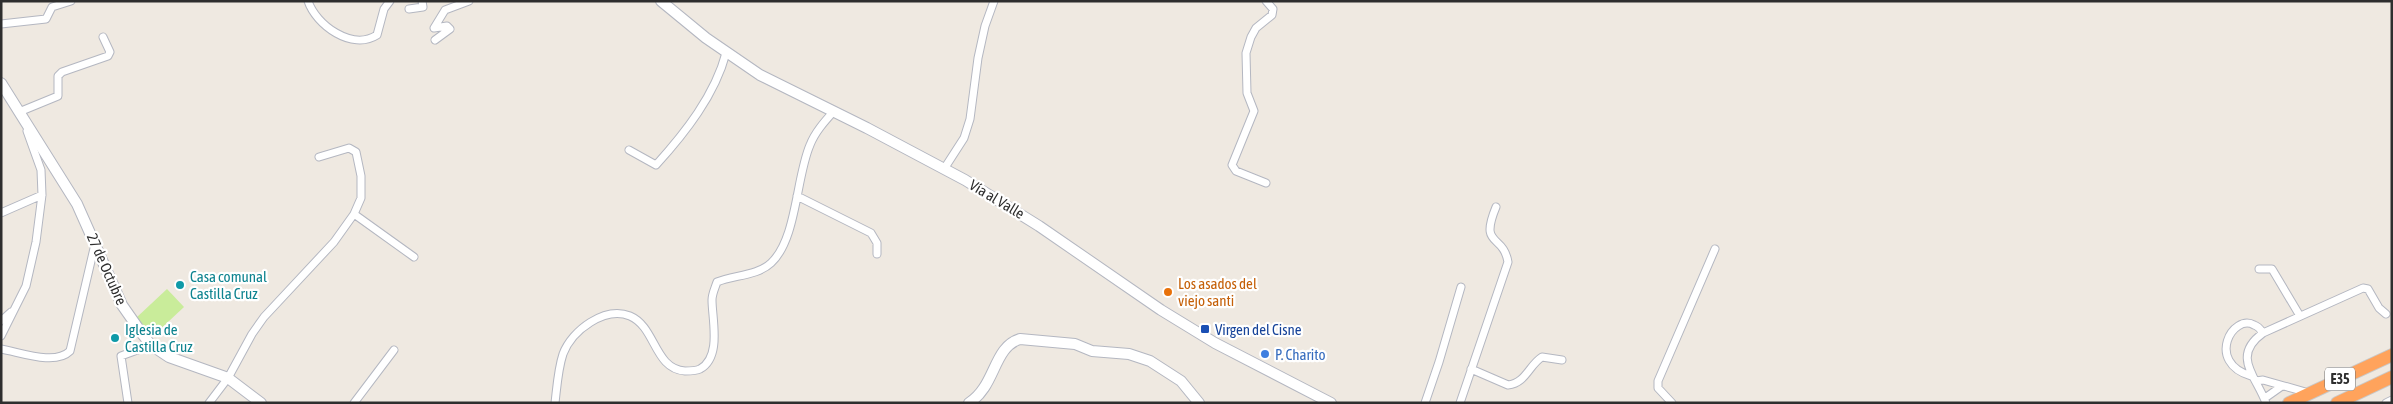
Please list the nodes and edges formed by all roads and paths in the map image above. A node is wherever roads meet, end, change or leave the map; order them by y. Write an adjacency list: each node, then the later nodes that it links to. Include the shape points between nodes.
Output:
1 (71, 1): 10 (street, via 52,7 46,19)
2 (308, 1): 3 (street, via 318,20 330,30 360,40 377,35 384,9)
3 (390, 1)
4 (422, 1): 9 (street, via 423,7)
5 (469, 1): 12 (street, via 445,10 434,27 448,26 450,29)
6 (661, 1): 13 (main road, Vía al Valle)
7 (994, 1): 19 (street, via 978,58 970,119 964,138)
8 (1266, 1): 20 (street, via 1273,10 1272,16 1256,28 1246,53 1247,93 1254,111 1232,165 1236,171)
9 (409, 9)
10 (1, 24)
11 (103, 36): 16 (street, via 110,52 108,56 62,72 58,76 58,96)
12 (435, 40)
13 (726, 53): 15 (main road, Vía al Valle, via 783,88); 17 (street, via 711,93 656,165)
14 (1, 83): 16 (main road, 27 de Octubre)
15 (834, 111): 19 (main road, Vía al Valle); 22 (street, via 809,145)
16 (21, 116): 21 (street, via 41,170); 26 (main road, 27 de Octubre, via 68,187)
17 (628, 150)
18 (319, 157): 25 (street, via 350,148 356,152 361,198)
19 (944, 169): 58 (main road, Vía al Valle, via 1039,226 1184,324)
20 (1266, 182)
21 (42, 195): 24 (street); 32 (street, via 26,286)
22 (797, 196): 28 (street, via 871,233 877,243); 55 (street, via 787,234 771,264 717,282 712,300 714,345 706,364 700,369 676,369 658,353 644,327 632,317 617,313 602,316 576,336 564,352 558,371)
23 (1496, 207): 43 (street, via 1489,231 1492,240 1506,253 1508,262)
24 (1, 214)
25 (354, 214): 29 (street); 45 (street, via 334,242 264,318)
26 (95, 244): 38 (main road, 27 de Octubre, via 122,306); 39 (street, via 70,351 66,356 49,358)
27 (1715, 249): 61 (street, via 1658,381 1658,388)
28 (877, 254)
29 (414, 257)
30 (2259, 269): 34 (street, via 2272,269)
31 (1461, 287): 59 (street)
32 (15, 309): 35 (street); 37 (street)
33 (2386, 314): 34 (street, via 2364,288)
34 (2300, 316): 36 (street)
35 (1, 321)
36 (2264, 332): 46 (street, via 2250,345 2248,368); 46 (street, via 2246,323 2234,330 2226,341 2227,357 2232,364)
37 (1, 336)
38 (151, 345): 45 (main road, 27 de Octubre, via 169,357); 51 (street, via 120,356)
39 (1, 349)
40 (394, 350): 54 (street)
41 (2392, 355): 48 (highway, E35)
42 (1562, 360): 43 (street, via 1542,357 1516,385 1508,385)
43 (1471, 369): 60 (street)
44 (2392, 376): 63 (highway, E35)
45 (228, 378): 52 (street); 53 (main road, 27 de Octubre)
46 (2253, 378): 47 (street); 50 (street)
47 (2282, 386): 48 (street); 50 (street)
48 (2309, 393): 62 (highway, E35)
49 (2392, 400): 64 (street)
50 (2266, 401)
51 (128, 403)
52 (209, 403)
53 (261, 403)
54 (354, 403)
55 (555, 403)
56 (969, 403): 57 (main road, via 984,391 1005,348 1020,339 1075,344 1092,351 1129,354 1150,361 1181,381)
57 (1199, 403)
58 (1330, 403)
59 (1425, 403)
60 (1460, 403)
61 (1672, 403)
62 (2289, 403)
63 (2337, 403)
64 (2386, 403)

